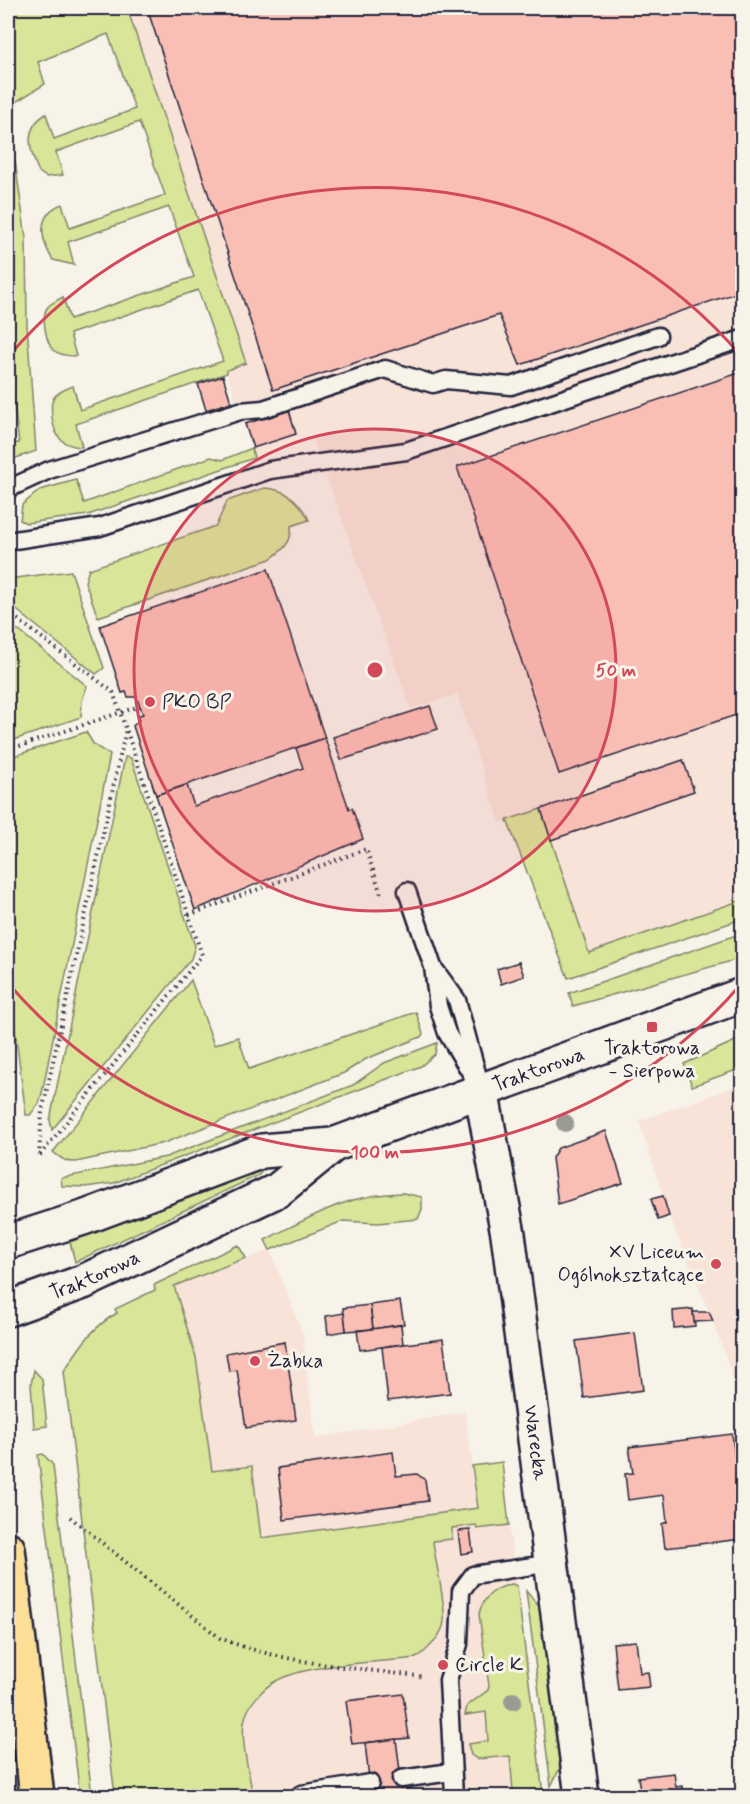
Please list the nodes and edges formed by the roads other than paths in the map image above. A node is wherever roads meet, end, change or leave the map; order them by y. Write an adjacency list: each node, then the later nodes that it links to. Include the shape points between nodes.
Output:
1 (658, 336): 3 (lane, via 511,386 446,380 433,384 385,369 263,409 240,411 49,470)
2 (742, 339): 4 (lane, via 406,451 270,471 100,527)
3 (8, 489)
4 (8, 541)
5 (407, 891): 7 (lane, via 433,967 457,1000)
6 (742, 995): 7 (street, Traktorowa)
7 (481, 1090): 8 (street, Traktorowa); 12 (street, Warecka, via 508,1234)
8 (333, 1145): 9 (street, Traktorowa, via 262,1151); 10 (street, Traktorowa, via 278,1190 83,1282)
9 (8, 1242)
10 (8, 1309)
11 (8, 1549): 17 (main road)
12 (552, 1563): 13 (lane, via 473,1575 461,1592 459,1644 448,1680); 19 (street, Warecka)
13 (451, 1772): 14 (lane); 18 (lane)
14 (401, 1779)
15 (370, 1783): 16 (lane)
16 (300, 1796)
17 (37, 1797)
18 (453, 1797)
19 (582, 1797)

